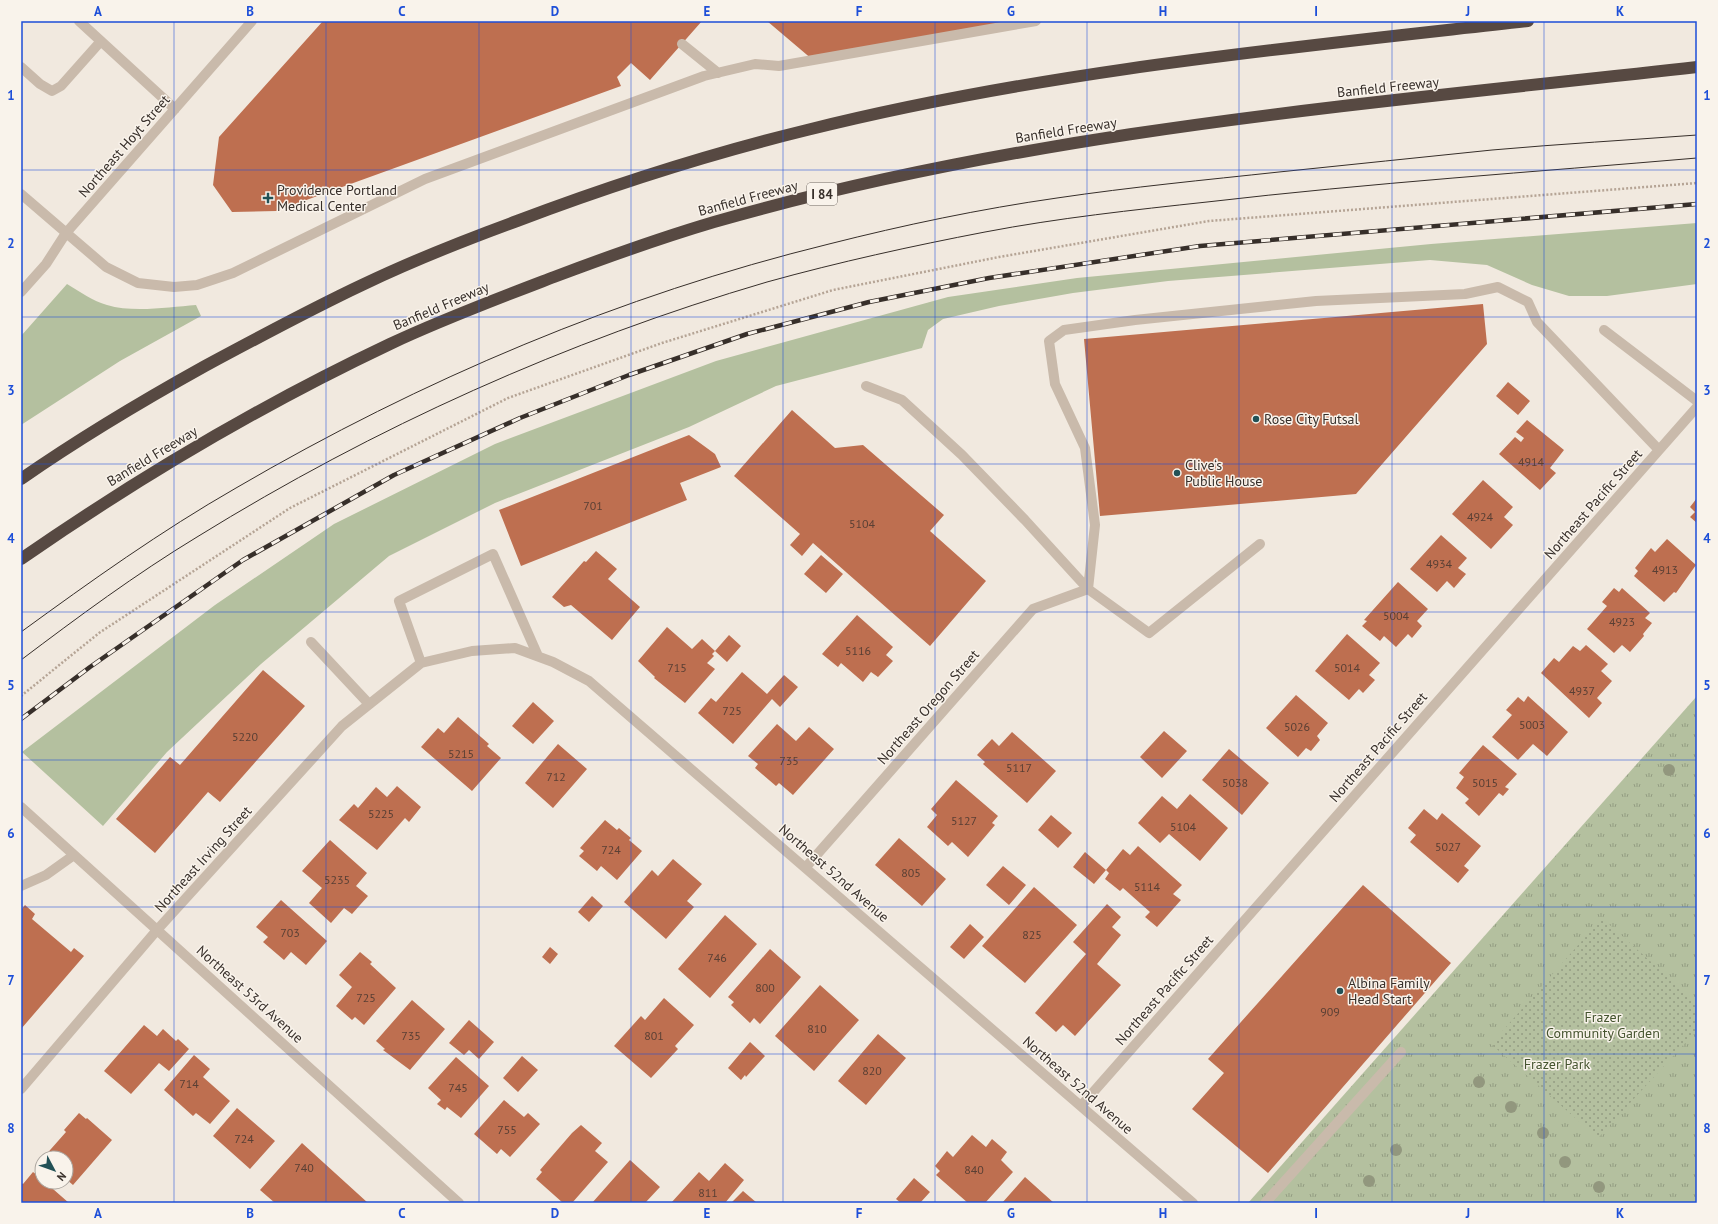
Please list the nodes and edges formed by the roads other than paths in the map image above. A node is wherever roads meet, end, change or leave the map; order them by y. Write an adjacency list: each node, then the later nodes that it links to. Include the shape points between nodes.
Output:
1 (79, 21): 5 (street)
2 (252, 21): 10 (street, Northeast Hoyt Street)
3 (1036, 21): 9 (street, via 779,66 755,64)
4 (1528, 21): 19 (highway, via 1264,50 1036,83 810,129 693,160 583,196 491,230 363,284 257,337 152,396)
5 (101, 41): 7 (street, via 61,86 52,91); 10 (street)
6 (682, 44): 9 (street)
7 (21, 67)
8 (1697, 67): 21 (highway, Banfield Freeway / I 84, via 1276,114 1049,148 937,168 825,193 712,223 604,258 494,299 391,344 288,395 186,452 88,512)
9 (718, 73): 12 (street, via 425,179 233,273 197,285 174,287 138,283 106,266)
10 (175, 109): 12 (street, Northeast Hoyt Street)
11 (21, 194): 12 (street)
12 (66, 233): 13 (street, Northeast Hoyt Street, via 46,264)
13 (21, 292)
14 (1604, 330): 16 (street)
15 (866, 386): 22 (street, via 902,400 962,455)
16 (1697, 401)
17 (1697, 406): 18 (street, Northeast Pacific Street)
18 (1659, 450): 22 (street, via 1537,322 1528,302 1498,287 1465,294 1316,301 1064,330 1049,340 1055,384 1085,448 1095,525); 34 (street, Northeast Pacific Street)
19 (21, 479)
20 (1260, 544): 22 (street, via 1149,633)
21 (21, 559)
22 (1088, 589): 29 (street, Northeast Oregon Street, via 1033,610)
23 (311, 642): 26 (street)
24 (538, 656): 25 (street, Northeast 52nd Avenue, via 515,648 472,650); 25 (street, via 493,554 399,601); 29 (street, Northeast 52nd Avenue, via 588,681)
25 (421, 664): 26 (street, Northeast Irving Street)
26 (368, 704): 31 (street, Northeast Irving Street, via 342,726)
27 (21, 807): 28 (street, Northeast 53rd Avenue)
28 (74, 854): 30 (street, via 46,875); 31 (street, Northeast 53rd Avenue)
29 (806, 867): 34 (street, Northeast 52nd Avenue)
30 (21, 886)
31 (158, 930): 33 (street, Northeast Irving Street); 35 (street, Northeast 53rd Avenue)
32 (1401, 1052): 37 (street)
33 (21, 1090)
34 (1081, 1106): 36 (street, Northeast 52nd Avenue)
35 (459, 1203)
36 (1193, 1203)
37 (1265, 1203)

